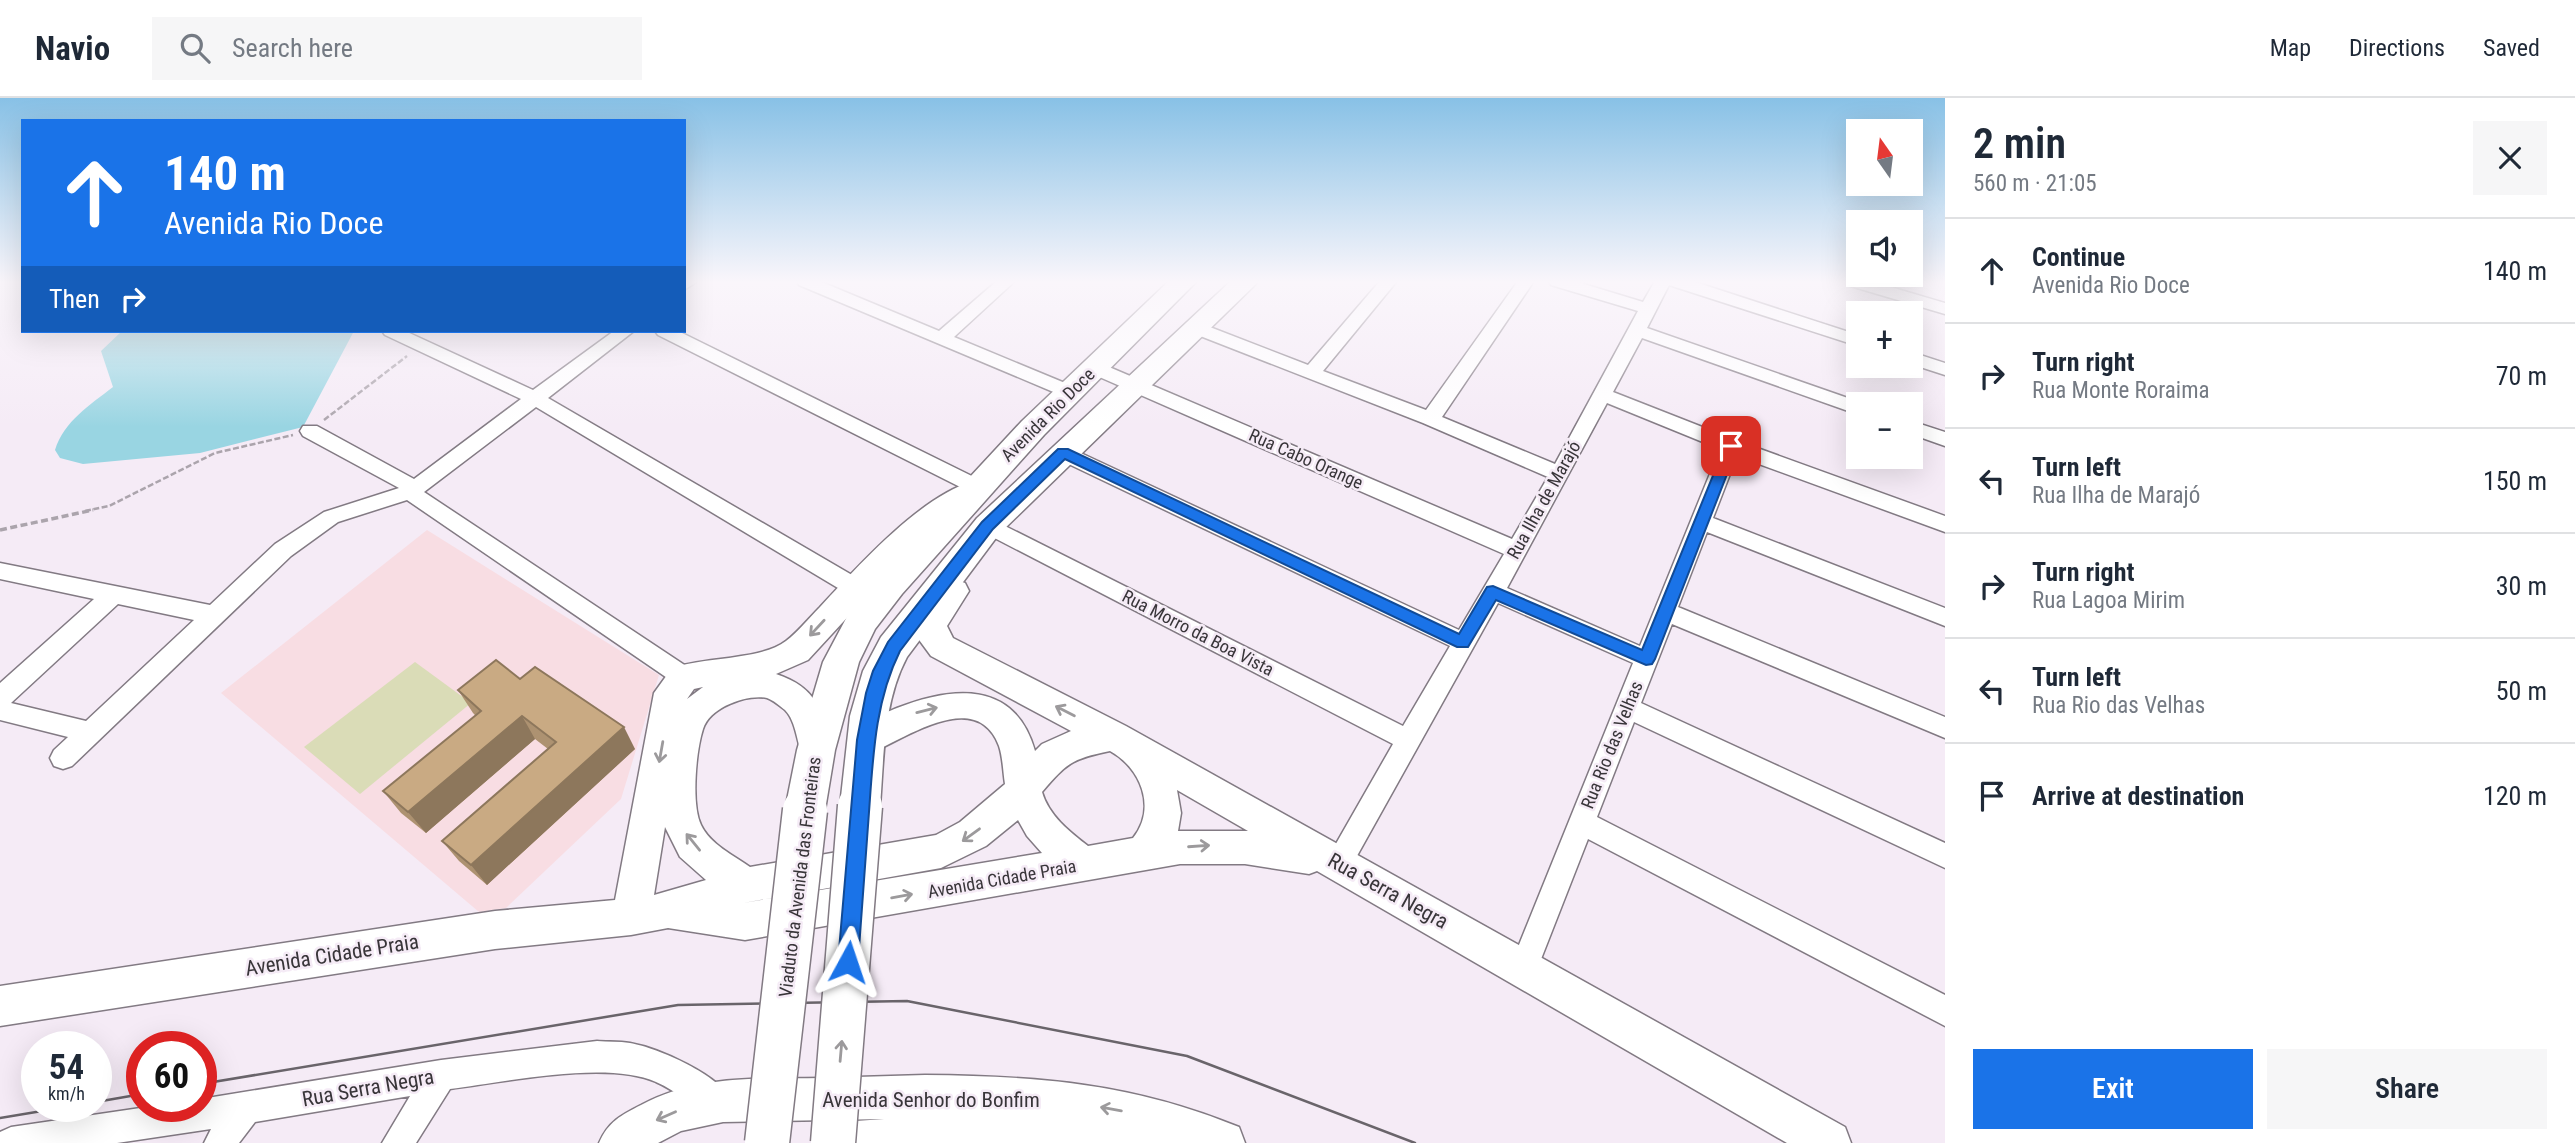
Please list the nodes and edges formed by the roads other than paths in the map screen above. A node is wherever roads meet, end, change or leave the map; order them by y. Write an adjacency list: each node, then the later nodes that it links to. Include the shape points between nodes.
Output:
1 (919, 330): 15 (street)
2 (951, 330): 15 (street)
3 (1134, 330): 18 (main road, Avenida Rio Doce)
4 (1194, 330): 21 (main road, Avenida Rio Doce)
5 (1222, 330): 20 (street)
6 (1348, 330): 20 (street)
7 (1492, 330): 26 (street)
8 (1636, 330): 23 (street, Rua Ilha de Marajó); 25 (street)
9 (1824, 330): 14 (street)
10 (396, 333): 16 (street)
11 (437, 333): 16 (street)
12 (622, 333): 24 (street)
13 (668, 333): 33 (street)
14 (1846, 337)
15 (940, 339): 22 (street)
16 (422, 344): 24 (street)
17 (1923, 362): 19 (street)
18 (1095, 368): 21 (street, Rua Cabo Orange); 22 (main road, Avenida Rio Doce)
19 (1945, 369)
20 (1312, 372): 26 (street)
21 (1136, 385): 31 (main road, Avenida Rio Doce); 38 (street, Rua Cabo Orange)
22 (1070, 392): 33 (main road, Avenida Rio Doce)
23 (1602, 394): 30 (street); 32 (street, Rua Ilha de Marajó)
24 (536, 399): 34 (street); 41 (street)
25 (1846, 404)
26 (1430, 419): 32 (street)
27 (310, 431): 34 (street)
28 (1923, 431): 29 (street)
29 (1945, 439)
30 (1731, 446): 35 (street, Rua Rio das Velhas); 36 (street)
31 (1063, 453): 37 (main road, Avenida Rio Doce); 47 (street)
32 (1560, 474): 38 (street, Rua Ilha de Marajó)
33 (979, 488): 39 (main road, Avenida Rio Doce); 41 (main road, via 932,516)
34 (412, 490): 45 (street, via 352,508 308,530); 49 (street)
35 (1703, 522): 44 (street, Rua Rio das Velhas); 46 (street)
36 (1945, 524)
37 (983, 532): 55 (main road, Avenida Rio Doce, via 894,647 874,693); 56 (street, Rua Morro da Boa Vista); 57 (main road, Rua Serra Negra, one-way to 37, via 942,647 933,637 931,625 975,564)
38 (1516, 551): 42 (street, Rua Ilha de Marajó)
39 (918, 555): 58 (main road, Viaduto da Avenida das Fronteiras, via 857,631 841,662)
40 (0, 571): 43 (street)
41 (856, 588): 49 (main road, one-way to 49, via 784,658)
42 (1493, 592): 47 (street, Rua Ilha de Marajó); 48 (street)
43 (113, 595): 45 (street); 50 (street)
44 (1667, 612): 48 (street, Rua Rio das Velhas); 53 (street)
45 (214, 615): 54 (street)
46 (1945, 617)
47 (1462, 642): 56 (street, Rua Ilha de Marajó)
48 (1646, 659): 51 (street, Rua Rio das Velhas)
49 (684, 677): 67 (main road, one-way to 67, via 671,693)
50 (0, 698)
51 (1628, 708): 61 (street, Rua Rio das Velhas); 63 (street)
52 (0, 710): 54 (street)
53 (1945, 728)
54 (92, 733): 59 (street)
55 (866, 740): 60 (main road, one-way to 60, via 913,714 948,706 974,708 1008,728 1018,750); 80 (main road, one-way to 55, bridge)
56 (1408, 740): 64 (street, Rua Ilha de Marajó)
57 (1126, 743): 60 (main road, via 1077,743 1054,754); 62 (main road, via 1155,778 1161,796 1162,824); 64 (main road, Rua Serra Negra)
58 (816, 750): 66 (main road, one-way to 58, via 695,847 681,822 677,801 687,722 715,695 741,685 767,686 798,701); 79 (main road, Viaduto da Avenida das Fronteiras, bridge)
59 (63, 758)
60 (1023, 791): 65 (main road, via 1044,832); 66 (main road, Avenida Cidade Praia, one-way to 66, via 973,834 942,851)
61 (1581, 822): 68 (street, Rua Rio das Velhas); 70 (street)
62 (1145, 852): 64 (main road, Avenida Cidade Praia, one-way to 64, via 1234,845); 65 (main road, Avenida Cidade Praia)
63 (1945, 856)
64 (1338, 863): 68 (main road, Rua Serra Negra)
65 (1083, 865): 67 (main road, Avenida Cidade Praia, one-way to 65, via 745,922)
66 (745, 886): 67 (main road, Avenida Cidade Praia)
67 (648, 914): 69 (main road, Avenida Cidade Praia, via 495,930)
68 (1524, 967): 84 (main road, Rua Serra Negra)
69 (0, 1006)
70 (1945, 1011)
71 (441, 1075): 72 (street, Rua Serra Negra, via 621,1057 665,1069); 73 (street, Rua Serra Negra); 77 (street)
72 (716, 1102): 78 (main road, Avenida Senhor do Bonfim, one-way to 78, via 675,1111); 83 (main road, Avenida Senhor do Bonfim, one-way to 72, via 1129,1112 1051,1101 963,1096)
73 (246, 1108): 74 (street, Rua Serra Negra); 76 (street)
74 (44, 1140): 75 (street, Rua Serra Negra)
75 (10, 1143)
76 (220, 1143)
77 (398, 1143)
78 (621, 1143)
79 (767, 1143)
80 (834, 1143)
81 (856, 1143): 82 (main road, Avenida Senhor do Bonfim, via 969,1134)
82 (1144, 1143)
83 (1223, 1143)
84 (1829, 1143)

